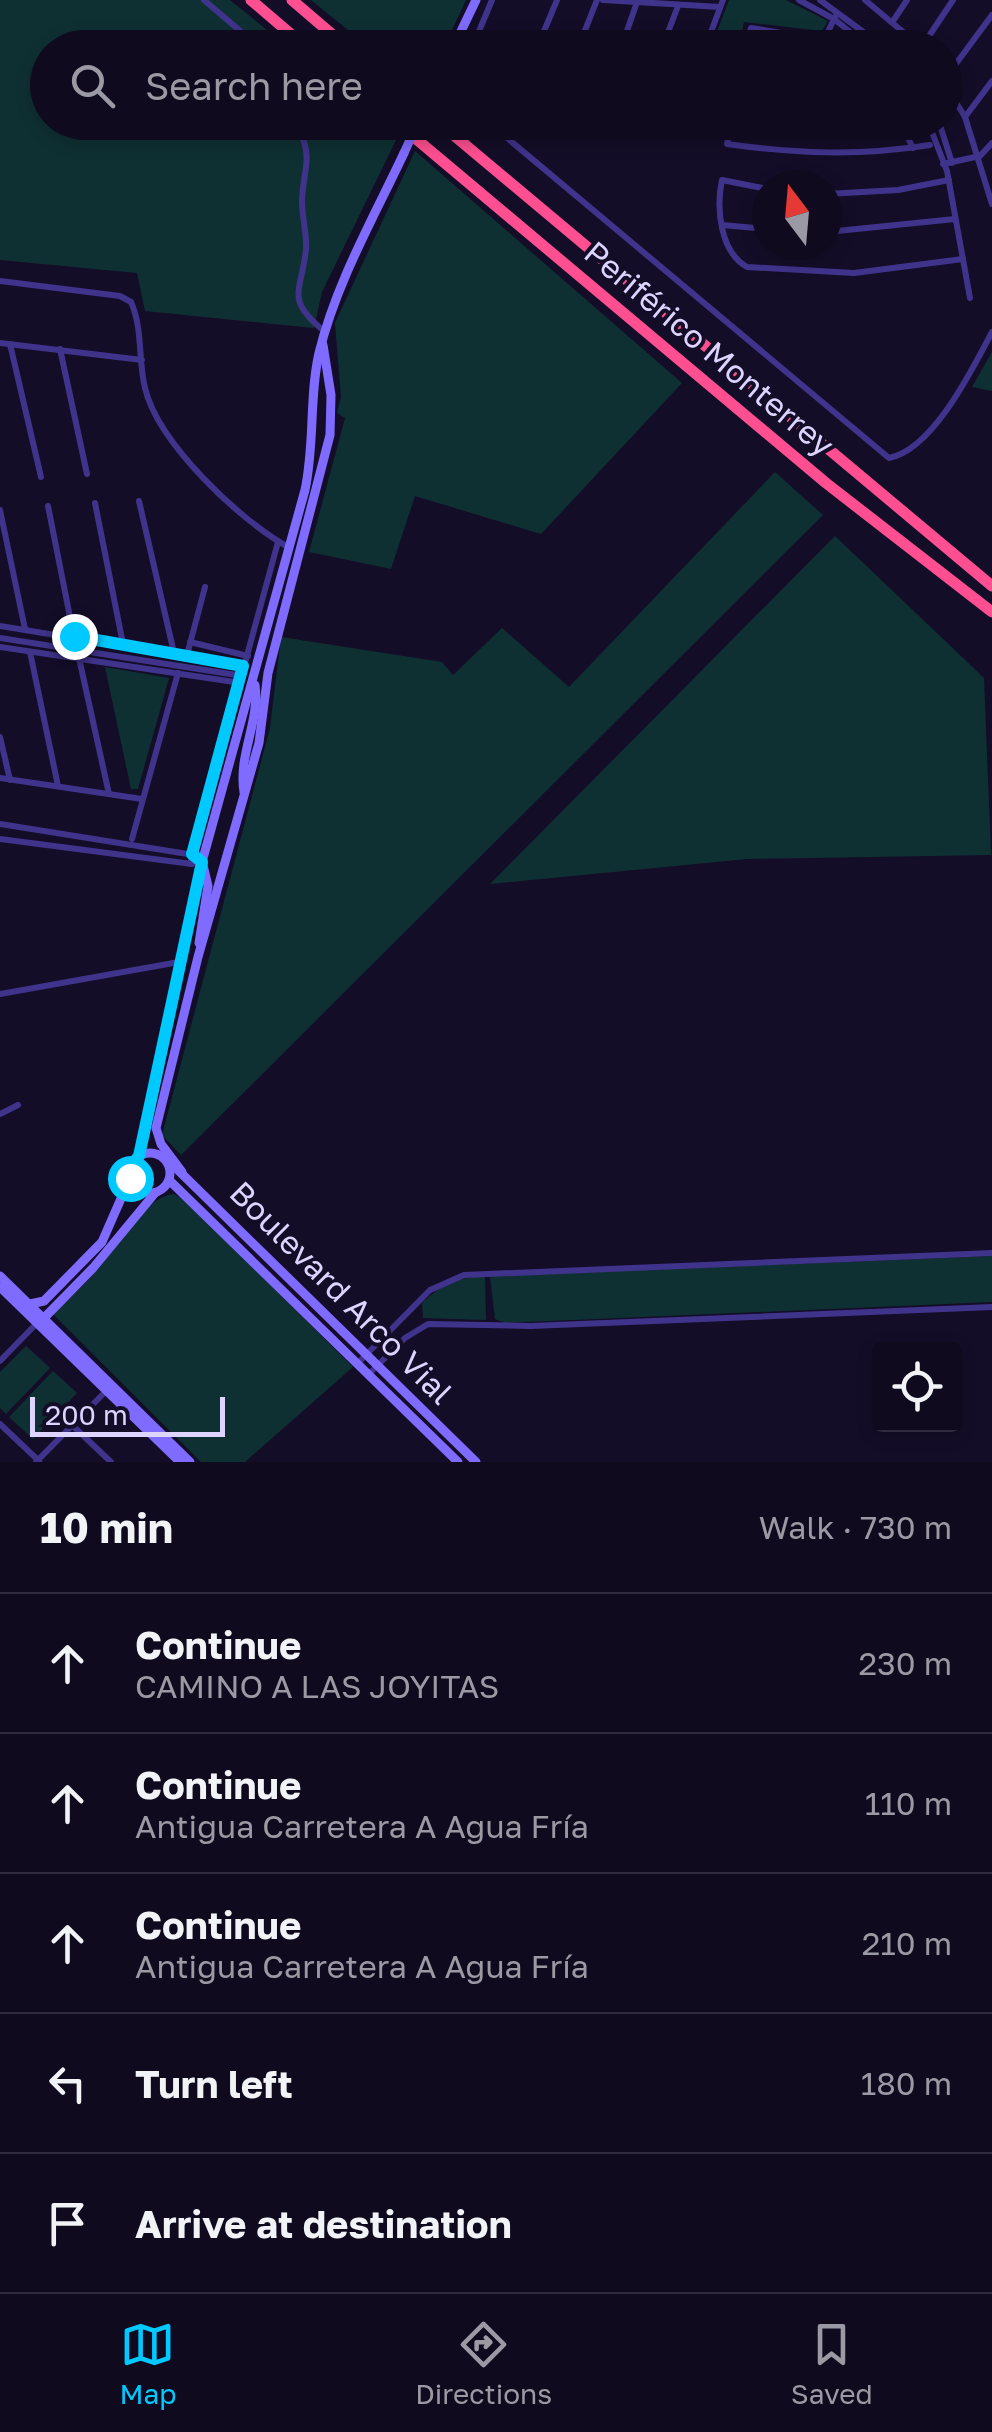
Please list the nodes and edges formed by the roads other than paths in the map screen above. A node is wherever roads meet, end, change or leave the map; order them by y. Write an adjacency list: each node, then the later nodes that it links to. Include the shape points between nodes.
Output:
1 (204, 0): 19 (street)
2 (250, 0): 20 (highway)
3 (292, 0): 21 (highway)
4 (476, 0): 22 (street)
5 (492, 0): 23 (street)
6 (557, 0): 24 (street)
7 (600, 0): 14 (street); 25 (street)
8 (799, 0): 16 (street)
9 (820, 0): 16 (street)
10 (865, 0): 18 (street)
11 (907, 0): 18 (street)
12 (952, 0): 33 (street)
13 (722, 4): 15 (street); 28 (street)
14 (636, 5): 15 (street); 26 (street)
15 (678, 6): 27 (street)
16 (836, 15): 29 (street); 30 (street); 31 (street)
17 (992, 15): 34 (street)
18 (893, 21): 32 (street)
19 (239, 30)
20 (286, 30)
21 (327, 30)
22 (462, 30)
23 (480, 30)
24 (544, 30)
25 (586, 30)
26 (627, 30)
27 (669, 30)
28 (712, 30)
29 (829, 30)
30 (851, 30)
31 (858, 30)
32 (903, 30)
33 (932, 30)
34 (962, 56)
35 (992, 81): 37 (street)
36 (962, 113): 37 (street)
37 (964, 117): 50 (street)
38 (304, 140): 63 (street, via 309,153 298,300)
39 (410, 140): 63 (street, bridge)
40 (417, 140): 78 (highway, Periférico Monterrey, via 826,483)
41 (459, 140): 76 (highway, Periférico Monterrey)
42 (509, 140): 62 (street, via 883,456 900,456 938,419)
43 (728, 140): 49 (street, via 824,156)
44 (908, 140): 49 (street)
45 (936, 140): 51 (street)
46 (943, 140): 51 (street)
47 (992, 143): 50 (street)
48 (930, 145): 49 (street)
49 (912, 148)
50 (980, 156): 51 (street); 54 (street)
51 (948, 169): 53 (street, via 898,190); 55 (street)
52 (752, 186): 56 (street, via 722,180)
53 (842, 193)
54 (991, 198)
55 (955, 218): 58 (street); 59 (street)
56 (722, 225): 57 (street); 59 (street, via 746,267 854,272)
57 (752, 228)
58 (842, 230)
59 (963, 259): 61 (street)
60 (0, 281): 67 (street, via 120,296 134,308)
61 (970, 298)
62 (992, 332)
63 (324, 337): 75 (street, via 311,408 314,446); 101 (street, via 330,434)
64 (0, 343): 65 (street)
65 (10, 344): 66 (street); 69 (street)
66 (60, 350): 67 (street); 68 (street)
67 (142, 360): 74 (street, via 148,399 183,453 236,512)
68 (87, 474)
69 (41, 477)
70 (139, 501): 87 (street)
71 (95, 504): 84 (street)
72 (48, 506): 81 (street)
73 (0, 510): 80 (street)
74 (278, 542): 75 (street); 89 (street)
75 (290, 548): 91 (street)
76 (992, 586)
77 (205, 587): 83 (street)
78 (992, 612)
79 (0, 626): 80 (street)
80 (25, 629): 81 (street)
81 (74, 636): 84 (street)
82 (0, 638): 90 (street)
83 (190, 642): 88 (street); 89 (street)
84 (124, 645): 87 (street)
85 (0, 647): 86 (street)
86 (30, 652): 90 (street); 99 (street)
87 (174, 652): 88 (street)
88 (187, 655): 92 (street)
89 (246, 655): 91 (street); 92 (street)
90 (79, 656): 93 (street); 100 (street)
91 (260, 657): 94 (street)
92 (243, 666): 94 (street); 95 (street)
93 (179, 671): 95 (street); 102 (street)
94 (254, 677): 95 (street); 101 (street, via 257,702 240,771); 109 (street)
95 (240, 679): 107 (street)
96 (0, 738): 98 (street)
97 (0, 778): 98 (street)
98 (10, 780): 99 (street)
99 (58, 786): 100 (street)
100 (109, 794): 102 (street)
101 (244, 794): 106 (street)
102 (143, 798): 105 (street)
103 (0, 824): 105 (street)
104 (0, 839): 108 (street)
105 (131, 842): 107 (street); 108 (street)
106 (228, 853): 109 (street); 111 (street)
107 (192, 854): 109 (street); 110 (street)
108 (128, 856): 110 (street)
109 (202, 862): 110 (street); 111 (street, via 208,886); 112 (street)
110 (190, 864)
111 (198, 956): 118 (street, via 156,1128)
112 (180, 962): 113 (street); 116 (street)
113 (0, 994)
114 (18, 1105): 115 (street)
115 (0, 1114)
116 (139, 1156): 117 (street, via 151,1153); 119 (street)
117 (167, 1162): 118 (street, Boulevard Arco Vial); 120 (street)
118 (182, 1172): 129 (street, Boulevard Arco Vial)
119 (130, 1178): 121 (street, via 142,1192); 122 (street)
120 (169, 1180): 121 (street); 131 (street, Boulevard Arco Vial)
121 (155, 1193): 128 (street)
122 (102, 1242): 126 (street, via 44,1302); 128 (street)
123 (992, 1253): 129 (street, via 464,1276 430,1290)
124 (0, 1276): 126 (street)
125 (0, 1287): 128 (street)
126 (30, 1304): 128 (street)
127 (992, 1307): 132 (street, via 531,1326 428,1324)
128 (42, 1319): 130 (street); 134 (street)
129 (367, 1353): 131 (street); 132 (street, Boulevard Arco Vial)
130 (0, 1361)
131 (358, 1364): 133 (street, Boulevard Arco Vial)
132 (379, 1364): 133 (street); 141 (street, Boulevard Arco Vial)
133 (369, 1374): 140 (street, Boulevard Arco Vial)
134 (110, 1387): 136 (street); 137 (street)
135 (0, 1424): 138 (street)
136 (72, 1424): 138 (street); 139 (street)
137 (180, 1460)
138 (38, 1461)
139 (111, 1462)
140 (458, 1462)
141 (476, 1462)

